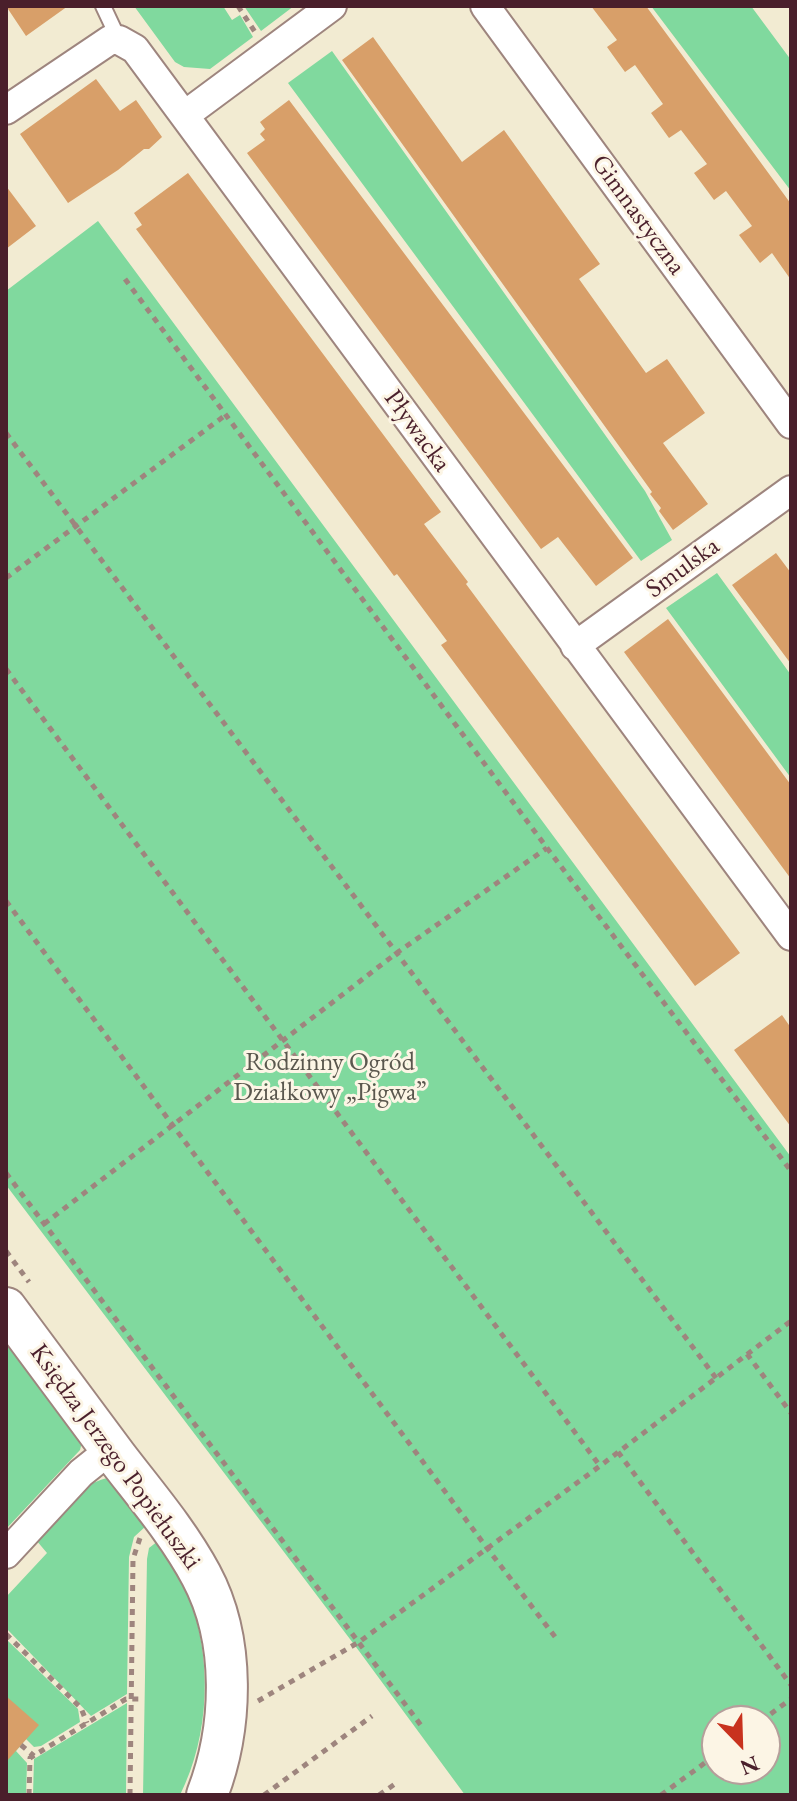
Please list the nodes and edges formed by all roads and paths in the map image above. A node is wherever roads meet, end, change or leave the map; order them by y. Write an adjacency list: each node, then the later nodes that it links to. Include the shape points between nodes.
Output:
1 (103, 6): 4 (lane)
2 (332, 6): 6 (street)
3 (485, 6): 9 (street, Gimnastyczna)
4 (119, 40): 5 (street, via 97,46); 6 (street, Pływacka, via 135,49)
5 (6, 110)
6 (185, 115): 14 (street, Pływacka)
7 (125, 279): 8 (path)
8 (227, 414): 12 (path); 16 (path)
9 (791, 424)
10 (6, 433): 12 (path)
11 (791, 490): 14 (street, Smulska)
12 (76, 525): 13 (path); 19 (path)
13 (6, 578)
14 (575, 646): 18 (street, Pływacka)
15 (6, 669): 20 (path)
16 (547, 848): 19 (path); 22 (path)
17 (6, 901): 21 (path)
18 (791, 936)
19 (398, 952): 20 (path); 28 (path)
20 (284, 1041): 21 (path); 32 (path)
21 (173, 1127): 24 (path); 34 (path)
22 (791, 1171)
23 (6, 1173): 24 (path)
24 (44, 1224): 38 (path)
25 (6, 1308): 30 (street, Księdza Jerzego Popiełuszki)
26 (791, 1321): 27 (path)
27 (747, 1354): 28 (path); 29 (path)
28 (716, 1378): 31 (path)
29 (791, 1413)
30 (111, 1449): 35 (street, via 81,1473); 42 (street, Księdza Jerzego Popiełuszki, via 197,1566 208,1589 220,1632)
31 (618, 1452): 32 (path); 39 (path)
32 (600, 1466): 34 (path)
33 (142, 1536): 40 (path, via 133,1559)
34 (487, 1548): 37 (path); 38 (path)
35 (6, 1554)
36 (6, 1634): 44 (path, via 81,1708)
37 (556, 1638)
38 (359, 1642): 42 (path, via 263,1700); 45 (path)
39 (791, 1685)
40 (131, 1699): 41 (path); 44 (path); 51 (path)
41 (140, 1699)
42 (226, 1705): 52 (street, Księdza Jerzego Popiełuszki, via 220,1757)
43 (372, 1716): 53 (path)
44 (87, 1723): 47 (path)
45 (423, 1728)
46 (21, 1745): 47 (path)
47 (34, 1756): 50 (path)
48 (701, 1766): 55 (path)
49 (395, 1784): 54 (path)
50 (29, 1795)
51 (130, 1795)
52 (207, 1795)
53 (264, 1795)
54 (379, 1795)
55 (661, 1795)

